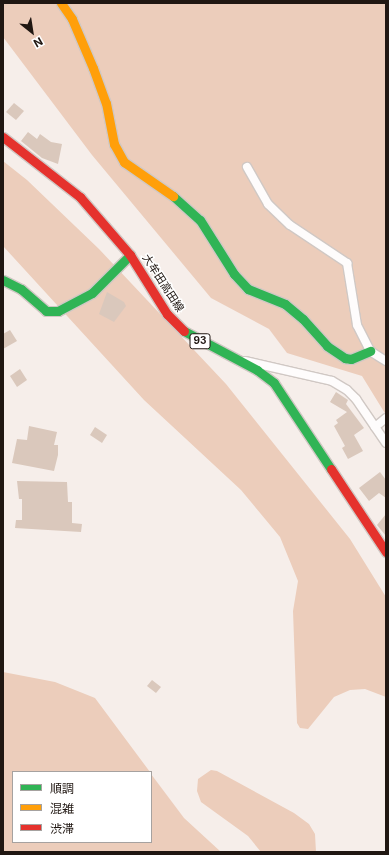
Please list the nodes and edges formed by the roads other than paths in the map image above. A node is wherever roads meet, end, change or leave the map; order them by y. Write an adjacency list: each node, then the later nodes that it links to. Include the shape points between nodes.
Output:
1 (61, 3): 6 (street, via 72,19 93,68 106,103 114,144 124,162 183,203 200,220 234,274 248,289 285,304 303,319 327,346 345,358 351,359)
2 (3, 137): 4 (street, 大牟田高田線 / 93, via 80,197)
3 (247, 167): 6 (street, via 268,204 290,225 326,252 347,263 357,325)
4 (130, 255): 5 (street, via 92,294 58,311 46,311 21,289); 7 (street, 大牟田高田線 / 93, via 167,314 183,331)
5 (3, 280)
6 (370, 351): 8 (street)
7 (235, 359): 10 (street, via 332,381 356,399); 12 (street, 大牟田高田線 / 93, via 263,375 285,396)
8 (386, 361)
9 (386, 418): 10 (street)
10 (375, 427): 11 (street)
11 (386, 443)
12 (386, 552)

